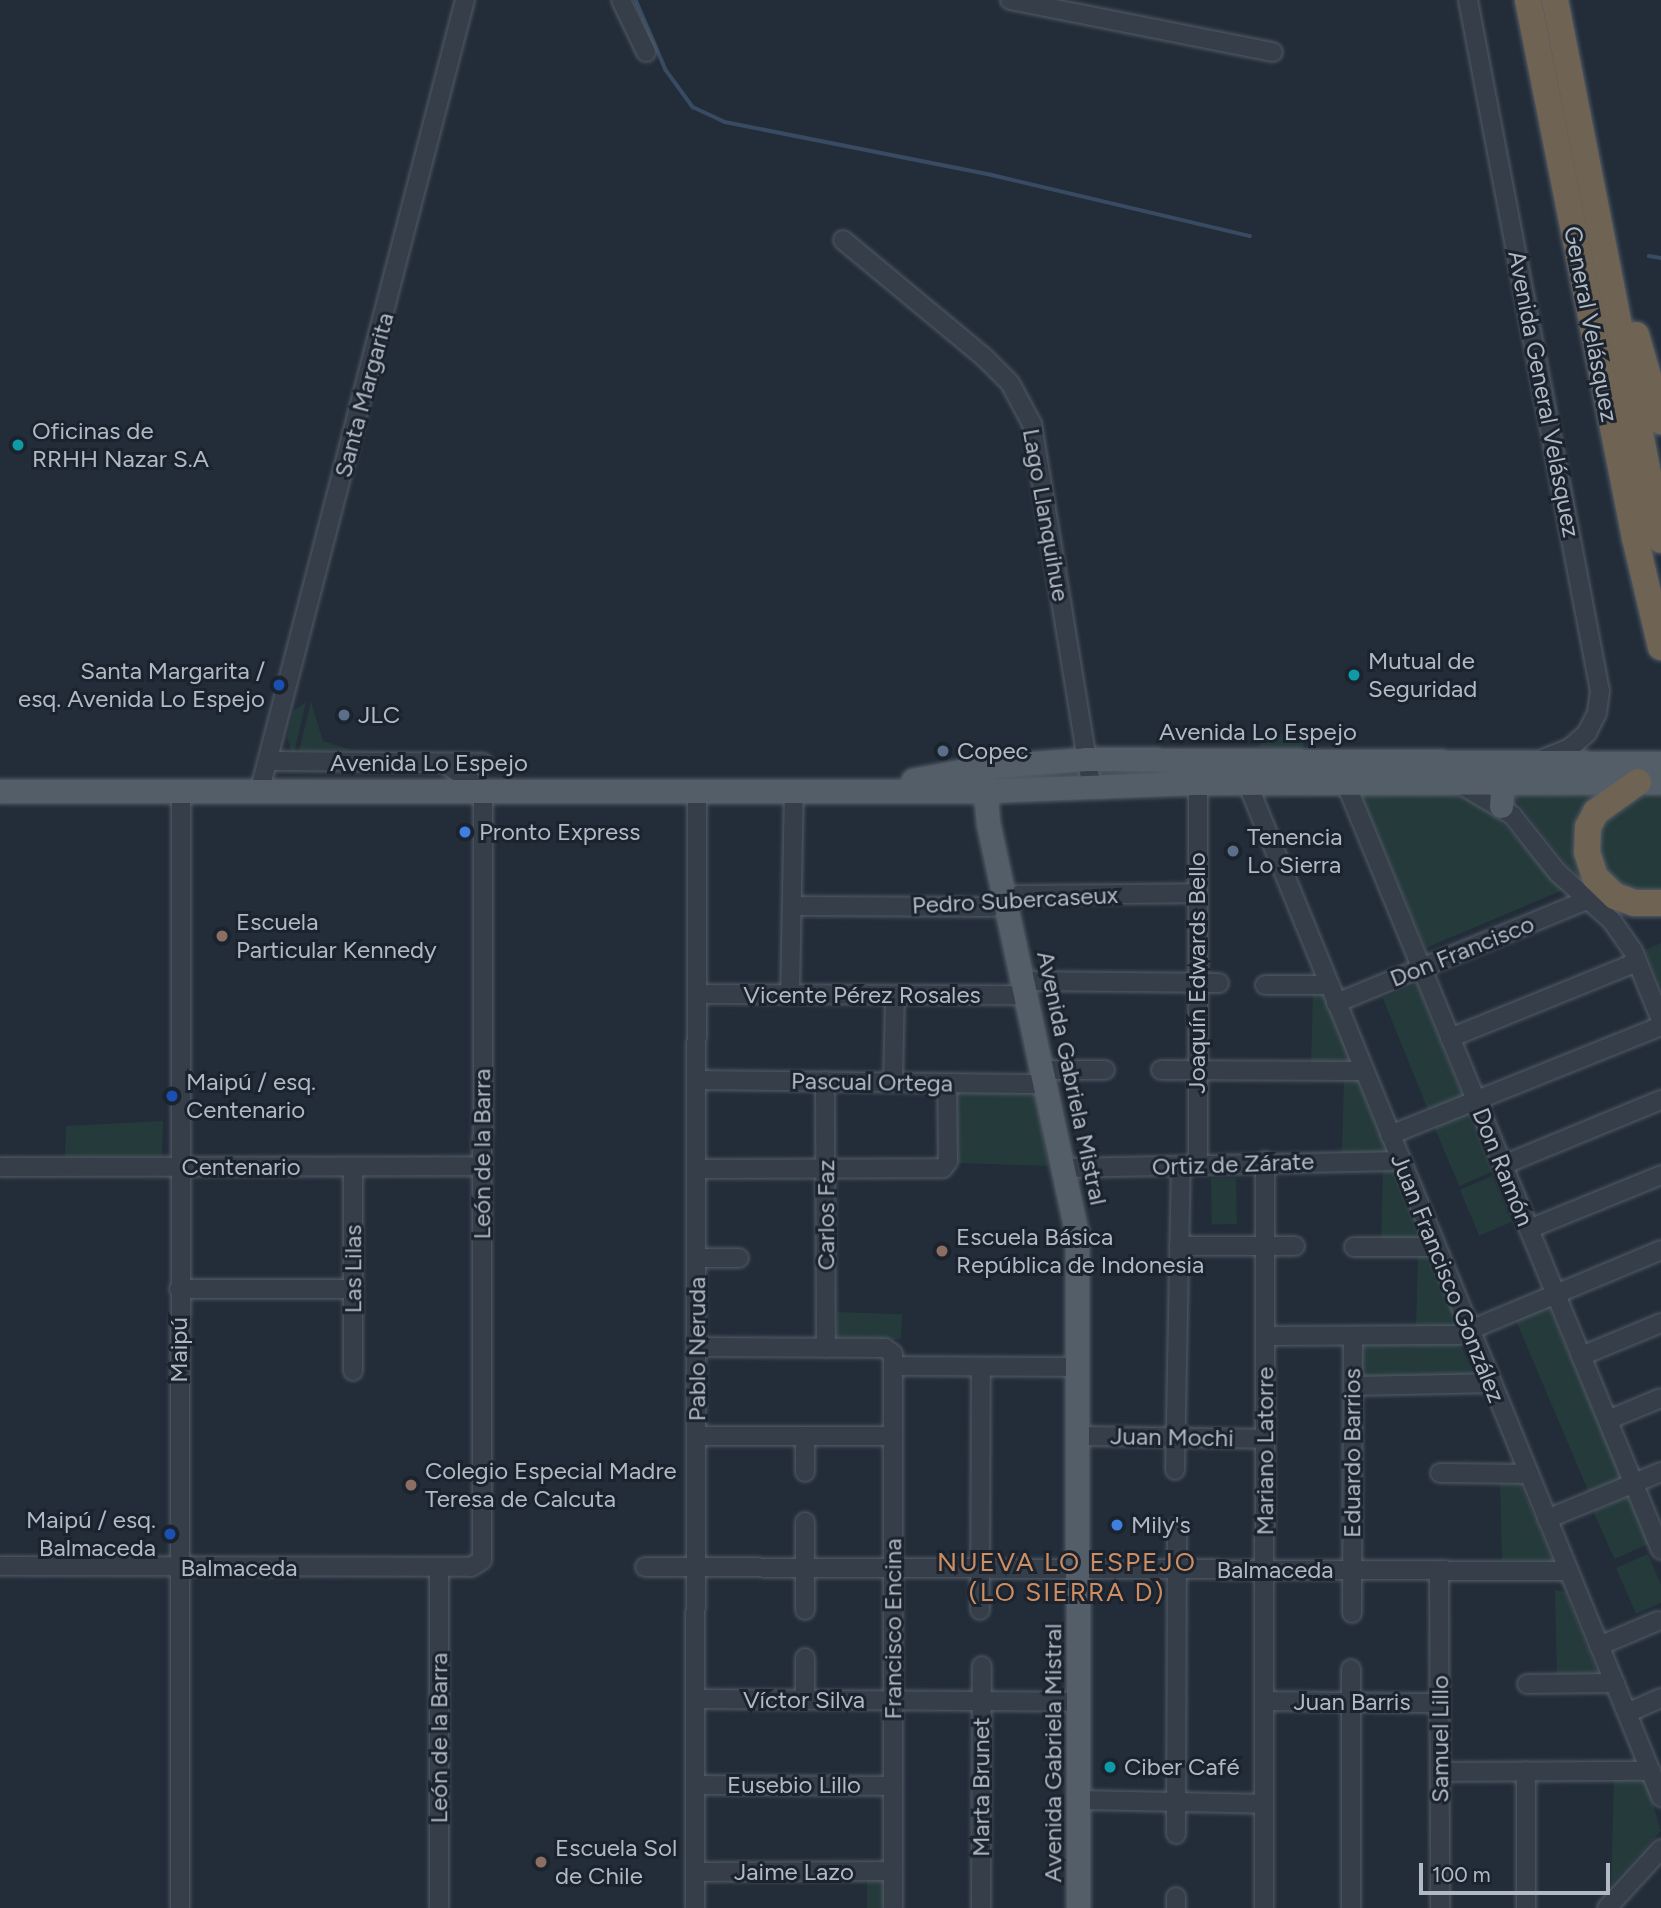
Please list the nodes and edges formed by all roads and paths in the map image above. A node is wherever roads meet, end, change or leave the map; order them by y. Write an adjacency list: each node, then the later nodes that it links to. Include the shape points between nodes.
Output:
1 (465, 0): 18 (street, Santa Margarita)
2 (621, 0): 7 (street)
3 (1010, 0): 8 (street)
4 (1468, 0): 17 (street, Avenida General Velásquez, via 1600,691 1597,713 1587,733 1570,748)
5 (1528, 0): 13 (highway, General Velásquez, via 1634,538)
6 (1555, 0): 9 (highway, General Velásquez)
7 (646, 52)
8 (1273, 52)
9 (1590, 181): 11 (highway); 12 (highway, General Velásquez)
10 (843, 240): 15 (street, Lago Llanquihue, via 985,358 1010,383 1032,424)
11 (1661, 421)
12 (1661, 540)
13 (1661, 646)
14 (1238, 758): 15 (main road, Avenida Lo Espejo); 16 (main road, Avenida Lo Espejo); 26 (street, Juan Francisco González)
15 (1086, 759): 23 (main road, Avenida Lo Espejo); 29 (street, Lago Llanquihue)
16 (1426, 759): 17 (main road, Avenida Lo Espejo); 27 (main road, via 1434,771)
17 (1540, 760): 19 (main road, Avenida Lo Espejo)
18 (269, 761): 20 (street, Avenida Lo Espejo); 30 (street, Santa Margarita)
19 (1582, 761): 22 (main road, Avenida Lo Espejo); 38 (main road, via 1519,768)
20 (444, 763): 21 (street, Avenida Lo Espejo); 31 (street)
21 (483, 763)
22 (1661, 763)
23 (983, 767): 34 (main road, Avenida Lo Espejo); 36 (main road, Avenida Gabriela Mistral)
24 (1650, 782): 38 (main road, Avenida Lo Espejo); 42 (highway, via 1596,812 1588,827 1587,852 1595,877 1615,896 1634,903)
25 (1198, 783): 26 (main road, Avenida Lo Espejo); 29 (main road, Avenida Lo Espejo); 39 (street, Joaquín Edwards Bello)
26 (1248, 783): 28 (main road, Avenida Lo Espejo); 49 (street, Juan Francisco González)
27 (1426, 783): 28 (main road, Avenida Lo Espejo); 38 (main road, Avenida Lo Espejo, via 1460,784)
28 (1346, 784): 45 (street, Don Ramón)
29 (1091, 785): 36 (main road, Avenida Lo Espejo)
30 (260, 789): 31 (main road, Avenida Lo Espejo); 37 (main road, Avenida Lo Espejo)
31 (483, 789): 32 (main road, Avenida Lo Espejo); 74 (street, León de la Barra)
32 (697, 790): 33 (main road, Avenida Lo Espejo); 51 (street, Pablo Neruda)
33 (794, 790): 34 (main road, Avenida Lo Espejo); 43 (street)
34 (858, 790): 36 (main road, Avenida Lo Espejo)
35 (0, 791): 37 (main road, Avenida Lo Espejo)
36 (985, 791): 41 (main road, Avenida Gabriela Mistral)
37 (181, 792): 76 (street, Maipú)
38 (1502, 795): 40 (street, via 1558,873)
39 (1197, 894): 41 (street, Pedro Subercaseux, via 1019,895); 46 (street, Joaquín Edwards Bello)
40 (1589, 899): 44 (street, via 1621,932); 45 (street, Don Francisco)
41 (1006, 901): 43 (street, Pedro Subercaseux, via 991,906); 50 (main road, Avenida Gabriela Mistral)
42 (1661, 903)
43 (792, 906): 52 (street)
44 (1637, 962): 55 (street); 57 (street)
45 (1421, 968): 54 (street, Don Francisco); 57 (street, Don Ramón)
46 (1196, 983): 47 (street, Vicente Pérez Rosales); 50 (street, Vicente Pérez Rosales); 60 (street, Joaquín Edwards Bello)
47 (1219, 983)
48 (1265, 985): 49 (street)
49 (1328, 985): 54 (street, Juan Francisco González)
50 (1026, 988): 53 (street, Vicente Pérez Rosales); 62 (main road, Avenida Gabriela Mistral)
51 (697, 994): 52 (street, Vicente Pérez Rosales); 63 (street, Pablo Neruda)
52 (790, 994): 53 (street, Vicente Pérez Rosales)
53 (895, 995): 65 (street)
54 (1336, 1003): 61 (street, Juan Francisco González)
55 (1661, 1020)
56 (1661, 1026): 67 (street)
57 (1450, 1038): 67 (street, Don Ramón)
58 (1105, 1070): 62 (street, Pascual Ortega)
59 (1161, 1070): 60 (street)
60 (1196, 1070): 61 (street); 72 (street, Joaquín Edwards Bello)
61 (1364, 1071): 69 (street, Juan Francisco González)
62 (1046, 1077): 66 (street, Pascual Ortega); 79 (main road, Avenida Gabriela Mistral)
63 (697, 1080): 64 (street, Pascual Ortega); 80 (street, Pablo Neruda)
64 (825, 1082): 65 (street, Pascual Ortega); 78 (street, Carlos Faz)
65 (893, 1082): 66 (street, Pascual Ortega)
66 (947, 1083): 78 (street, via 948,1161 943,1168)
67 (1476, 1100): 69 (street); 73 (street, Don Ramón)
68 (1661, 1100): 73 (street)
69 (1390, 1135): 71 (street, Juan Francisco González)
70 (1265, 1161): 71 (street, Ortiz de Zárate); 72 (street, Ortiz de Zárate); 84 (street, Mariano Latorre)
71 (1400, 1161): 87 (street, Juan Francisco González)
72 (1189, 1165): 79 (street, Ortiz de Zárate); 83 (street, Joaquín Edwards Bello)
73 (1503, 1165): 82 (street, Don Ramón)
74 (482, 1166): 77 (street, Centenario); 125 (street, León de la Barra, via 484,1552)
75 (0, 1167): 76 (street, Centenario)
76 (179, 1167): 77 (street, Centenario); 91 (street, Maipú)
77 (353, 1167): 92 (street, Las Lilas)
78 (825, 1168): 80 (street); 99 (street, Carlos Faz)
79 (1066, 1168): 103 (main road, Avenida Gabriela Mistral, via 1079,1252)
80 (697, 1169): 89 (street, Pablo Neruda)
81 (1661, 1175): 82 (street)
82 (1529, 1229): 93 (street, Don Ramón)
83 (1179, 1246): 84 (street); 113 (street, Joaquín Edwards Bello)
84 (1265, 1246): 85 (street); 96 (street, Mariano Latorre)
85 (1295, 1246)
86 (1354, 1247): 87 (street)
87 (1436, 1247): 95 (street, Juan Francisco González)
88 (1661, 1250): 93 (street)
89 (697, 1258): 90 (street); 98 (street, Pablo Neruda)
90 (738, 1258)
91 (179, 1289): 92 (street); 131 (street, Maipú)
92 (353, 1289): 104 (street, Las Lilas)
93 (1555, 1293): 95 (street); 100 (street, Don Ramón)
94 (1661, 1323): 100 (street)
95 (1470, 1330): 97 (street, via 1458,1335); 105 (street, Juan Francisco González)
96 (1265, 1336): 97 (street); 114 (street, Mariano Latorre)
97 (1353, 1336): 106 (street, Eduardo Barrios)
98 (697, 1347): 99 (street); 109 (street, Pablo Neruda)
99 (826, 1348): 101 (street)
100 (1581, 1356): 108 (street, Don Ramón)
101 (891, 1358): 102 (street); 111 (street, Francisco Encina)
102 (981, 1367): 103 (street); 133 (street)
103 (1079, 1367): 112 (main road, Avenida Gabriela Mistral)
104 (353, 1371)
105 (1492, 1383): 106 (street); 119 (street, Juan Francisco González)
106 (1353, 1385): 137 (street, Eduardo Barrios)
107 (1661, 1398): 108 (street)
108 (1608, 1420): 120 (street, Don Ramón)
109 (697, 1436): 110 (street); 129 (street, Pablo Neruda)
110 (805, 1436): 111 (street); 116 (street)
111 (893, 1436): 132 (street, Francisco Encina)
112 (1079, 1436): 113 (street, Juan Mochi); 134 (main road, Avenida Gabriela Mistral)
113 (1176, 1438): 114 (street, Juan Mochi); 115 (street, Joaquín Edwards Bello)
114 (1265, 1439): 136 (street, Mariano Latorre)
115 (1175, 1470)
116 (805, 1472)
117 (1661, 1472): 120 (street)
118 (1440, 1473): 119 (street)
119 (1528, 1474): 121 (street, Juan Francisco González)
120 (1634, 1484): 121 (street); 124 (street, Don Ramón)
121 (1548, 1520): 139 (street, Juan Francisco González)
122 (805, 1522): 130 (street)
123 (1177, 1528): 135 (street)
124 (1661, 1548)
125 (478, 1564): 127 (street, Balmaceda)
126 (0, 1566): 131 (street, Balmaceda)
127 (439, 1567): 131 (street, Balmaceda); 174 (street, León de la Barra)
128 (645, 1567): 129 (street, Balmaceda)
129 (697, 1567): 130 (street, Balmaceda); 151 (street, Pablo Neruda)
130 (805, 1567): 132 (street, Balmaceda); 140 (street)
131 (179, 1568): 173 (street, Maipú)
132 (893, 1568): 133 (street, Balmaceda); 153 (street, Francisco Encina)
133 (980, 1568): 134 (street, Balmaceda); 141 (street)
134 (1079, 1569): 135 (street, Balmaceda); 155 (main road, Avenida Gabriela Mistral)
135 (1177, 1569): 136 (street, Balmaceda); 167 (street)
136 (1264, 1570): 137 (street, Balmaceda); 156 (street, Mariano Latorre)
137 (1352, 1570): 138 (street, Balmaceda); 142 (street, Eduardo Barrios)
138 (1439, 1571): 139 (street, Balmaceda); 158 (street, Samuel Lillo)
139 (1568, 1571): 144 (street, Juan Francisco González)
140 (805, 1610)
141 (980, 1610)
142 (1352, 1613)
143 (1658, 1620): 144 (street)
144 (1599, 1646): 149 (street, Juan Francisco González)
145 (805, 1658): 152 (street)
146 (982, 1666): 154 (street, Marta Brunet)
147 (1352, 1669): 157 (street)
148 (1527, 1684): 149 (street)
149 (1615, 1684): 159 (street, Juan Francisco González)
150 (1661, 1698): 159 (street)
151 (696, 1699): 152 (street, Víctor Silva); 163 (street, Pablo Neruda)
152 (805, 1700): 153 (street, Víctor Silva)
153 (893, 1701): 154 (street, Víctor Silva); 164 (street, Francisco Encina)
154 (982, 1701): 155 (street, Víctor Silva); 177 (street, Marta Brunet)
155 (1079, 1702): 166 (main road, Avenida Gabriela Mistral)
156 (1264, 1702): 157 (street, Juan Barris); 168 (street, Mariano Latorre)
157 (1351, 1702): 158 (street, Juan Barris); 180 (street)
158 (1439, 1703): 161 (street, Samuel Lillo)
159 (1627, 1713): 160 (street, Juan Francisco González)
160 (1652, 1761): 162 (street); 165 (street, Juan Francisco González)
161 (1440, 1772): 162 (street); 181 (street, Samuel Lillo)
162 (1526, 1772): 182 (street)
163 (696, 1785): 164 (street, Eusebio Lillo); 172 (street, Pablo Neruda)
164 (893, 1786): 171 (street, Francisco Encina)
165 (1661, 1797)
166 (1079, 1800): 167 (street); 178 (main road, Avenida Gabriela Mistral)
167 (1176, 1802): 168 (street); 169 (street)
168 (1264, 1804): 179 (street, Mariano Latorre)
169 (1175, 1834)
170 (1661, 1849): 183 (street)
171 (893, 1871): 172 (street, Jaime Lazo); 176 (street, Francisco Encina)
172 (695, 1872): 175 (street, Pablo Neruda)
173 (180, 1908)
174 (439, 1908)
175 (695, 1908)
176 (893, 1908)
177 (981, 1908)
178 (1078, 1908)
179 (1264, 1908)
180 (1351, 1908)
181 (1440, 1908)
182 (1526, 1908)
183 (1607, 1908)

